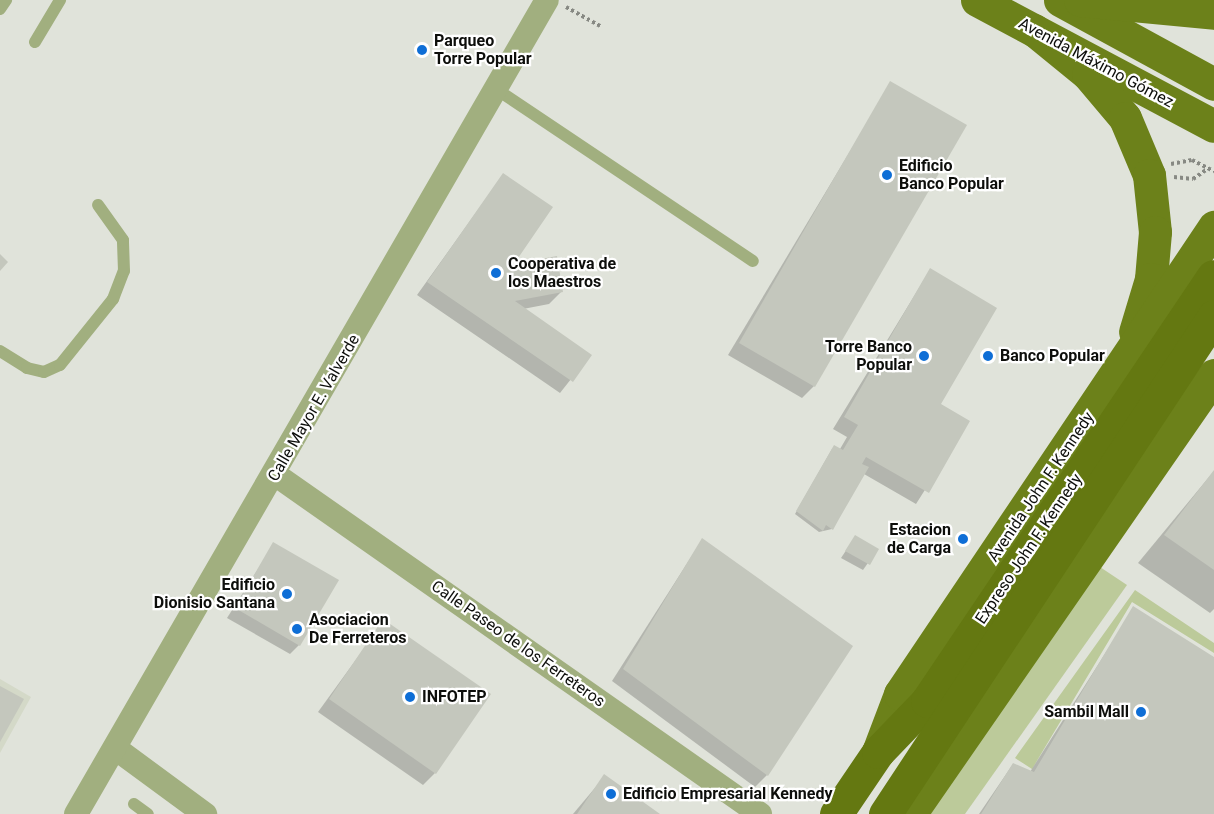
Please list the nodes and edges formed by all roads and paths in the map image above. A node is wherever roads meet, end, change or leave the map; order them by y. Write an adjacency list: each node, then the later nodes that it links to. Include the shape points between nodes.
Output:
1 (6, 0): 8 (lane)
2 (60, 0): 12 (lane)
3 (547, 0): 14 (street, Calle Mayor E. Valverde)
4 (555, 0): 10 (path)
5 (977, 0): 11 (main road, Avenida Máximo Gómez)
6 (1060, 0): 13 (main road)
7 (1080, 0): 9 (main road)
8 (0, 9)
9 (1214, 13)
10 (600, 27)
11 (1034, 30): 15 (main road, Avenida Máximo Gómez); 26 (main road, via 1088,74 1125,118 1149,175 1155,232 1151,279 1136,331)
12 (34, 42)
13 (1214, 84)
14 (496, 89): 20 (lane); 28 (street, Calle Mayor E. Valverde)
15 (1214, 126)
16 (1206, 170): 17 (path, via 1193,179)
17 (1170, 175)
18 (98, 205): 23 (lane, via 123,240 124,271 113,299 60,365 44,372 27,368)
19 (1214, 227): 26 (main road, Avenida John F. Kennedy)
20 (753, 261)
21 (1213, 276): 30 (highway, Expreso John F. Kennedy, via 927,701)
22 (1214, 316): 37 (highway, Expreso John F. Kennedy)
23 (0, 351)
24 (1214, 375): 27 (main road)
25 (1214, 406): 27 (main road)
26 (1093, 410): 30 (main road, Avenida John F. Kennedy, via 900,694)
27 (1160, 454): 38 (main road)
28 (276, 475): 29 (street, Calle Mayor E. Valverde); 35 (street, Calle Paseo de los Ferreteros)
29 (115, 748): 32 (street, Calle Mayor E. Valverde); 34 (street)
30 (878, 752): 36 (highway, Expreso John F. Kennedy)
31 (134, 804): 33 (lane)
32 (76, 814)
33 (147, 814)
34 (206, 814)
35 (760, 814)
36 (836, 814)
37 (885, 814)
38 (910, 814)

